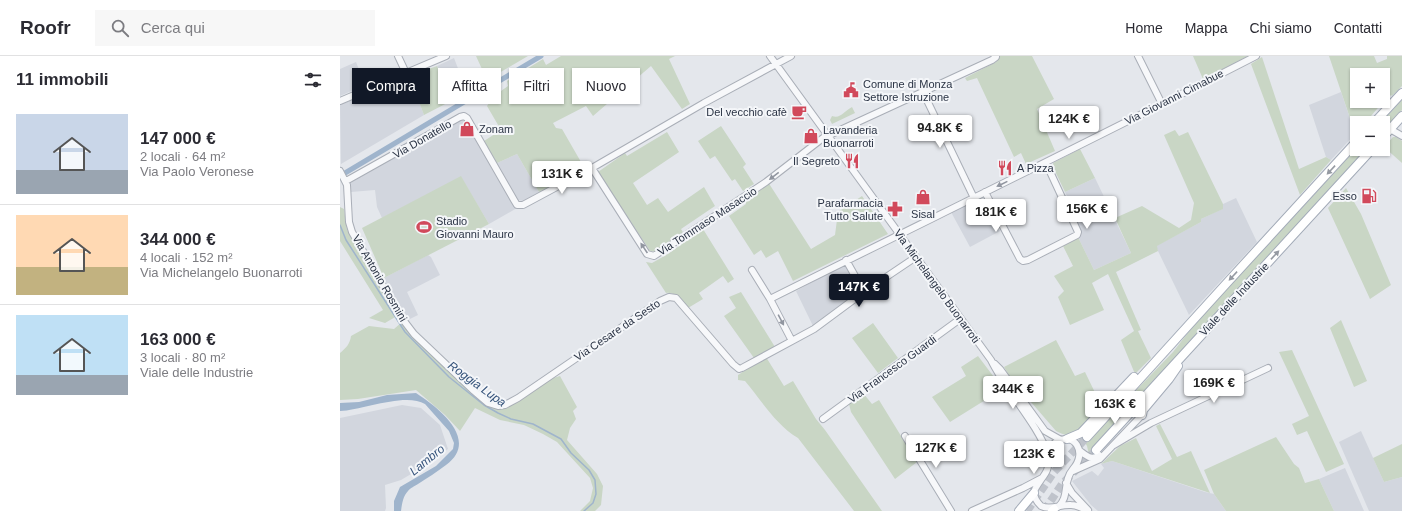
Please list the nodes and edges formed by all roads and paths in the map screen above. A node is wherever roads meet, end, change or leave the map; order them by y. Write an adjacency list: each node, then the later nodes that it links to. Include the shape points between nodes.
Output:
1 (398, 56): 9 (street)
2 (446, 56): 10 (street)
3 (770, 56): 8 (street, Via Michelangelo Buonarroti)
4 (791, 56): 8 (street)
5 (1138, 56): 15 (street)
6 (1256, 56): 15 (street, Via Giovanni Cimabue)
7 (996, 57): 11 (street)
8 (776, 64): 19 (street, Via Michelangelo Buonarroti); 24 (street)
9 (404, 68)
10 (418, 68)
11 (923, 92): 19 (street); 30 (street)
12 (1402, 93): 16 (main road)
13 (352, 96): 14 (street)
14 (340, 101)
15 (1162, 104): 23 (street, Via Giovanni Cimabue)
16 (1381, 116)
17 (1402, 116): 18 (main road)
18 (1390, 129): 20 (street)
19 (828, 136): 24 (street, Via Tommaso Masaccio, one-way to 24, via 766,182 654,256 647,254); 31 (street, Via Michelangelo Buonarroti)
20 (1402, 136)
21 (1350, 149): 38 (main road, Viale delle Industrie, one-way to 38)
22 (1366, 156): 40 (main road, Viale delle Industrie, one-way to 22)
23 (1046, 163): 27 (street, Via Giovanni Cimabue, one-way to 27); 27 (street, via 1078,232 1077,235 1028,260 1020,259)
24 (592, 168): 26 (street, Via Donatello, via 524,205 517,205 464,116)
25 (340, 171): 26 (street)
26 (345, 179): 28 (street, Via Antonio Rosmini)
27 (985, 192): 30 (street, Via Giovanni Cimabue)
28 (348, 195): 29 (street); 43 (street, Via Antonio Rosmini, via 352,232 401,317 414,334 474,391 488,403)
29 (340, 196)
30 (974, 198): 31 (street, Via Giovanni Cimabue)
31 (899, 234): 32 (street, Via Michelangelo Buonarroti); 33 (street, Via Giovanni Cimabue)
32 (916, 256): 35 (street); 37 (street, Via Michelangelo Buonarroti)
33 (846, 260): 35 (street); 36 (street, Via Giovanni Cimabue)
34 (752, 270): 36 (street)
35 (864, 292): 39 (street, via 814,330)
36 (770, 298): 39 (street, one-way to 39)
37 (960, 319): 41 (street, Via Michelangelo Buonarroti); 45 (street, Via Francesco Guardi)
38 (1184, 330): 48 (main road, Viale delle Industrie); 49 (main road, via 1173,337 1081,433)
39 (792, 341): 43 (street, Via Cesare da Sesto, via 739,369 676,298 669,297 518,398)
40 (1192, 345): 44 (main road, via 1169,380 1143,410); 52 (main road, Viale delle Industrie)
41 (991, 360): 49 (street, Via Michelangelo Buonarroti, via 1045,431); 53 (street, Via Michelangelo Buonarroti)
42 (1268, 368): 46 (street)
43 (498, 406)
44 (1142, 415): 46 (street); 50 (street); 52 (street, via 1135,416)
45 (824, 419)
46 (1151, 423): 50 (street)
47 (905, 436): 60 (street)
48 (1087, 437)
49 (1064, 440): 51 (street, via 1076,444); 53 (street, via 1053,445)
50 (1114, 445): 54 (street, via 1097,461)
51 (1080, 451): 52 (street, via 1091,458); 54 (street, via 1079,461)
52 (1095, 454)
53 (1049, 456): 55 (street, via 1048,468)
54 (1070, 472): 56 (street)
55 (1043, 477): 57 (street); 58 (street)
56 (1066, 483): 59 (street, via 1065,498); 63 (street)
57 (1023, 488): 58 (street, via 1029,488); 61 (street)
58 (1034, 492): 59 (street, via 1041,506); 62 (main road)
59 (1055, 509): 63 (street, via 1073,505)
60 (951, 511)
61 (972, 511)
62 (1019, 511)
63 (1088, 511)

